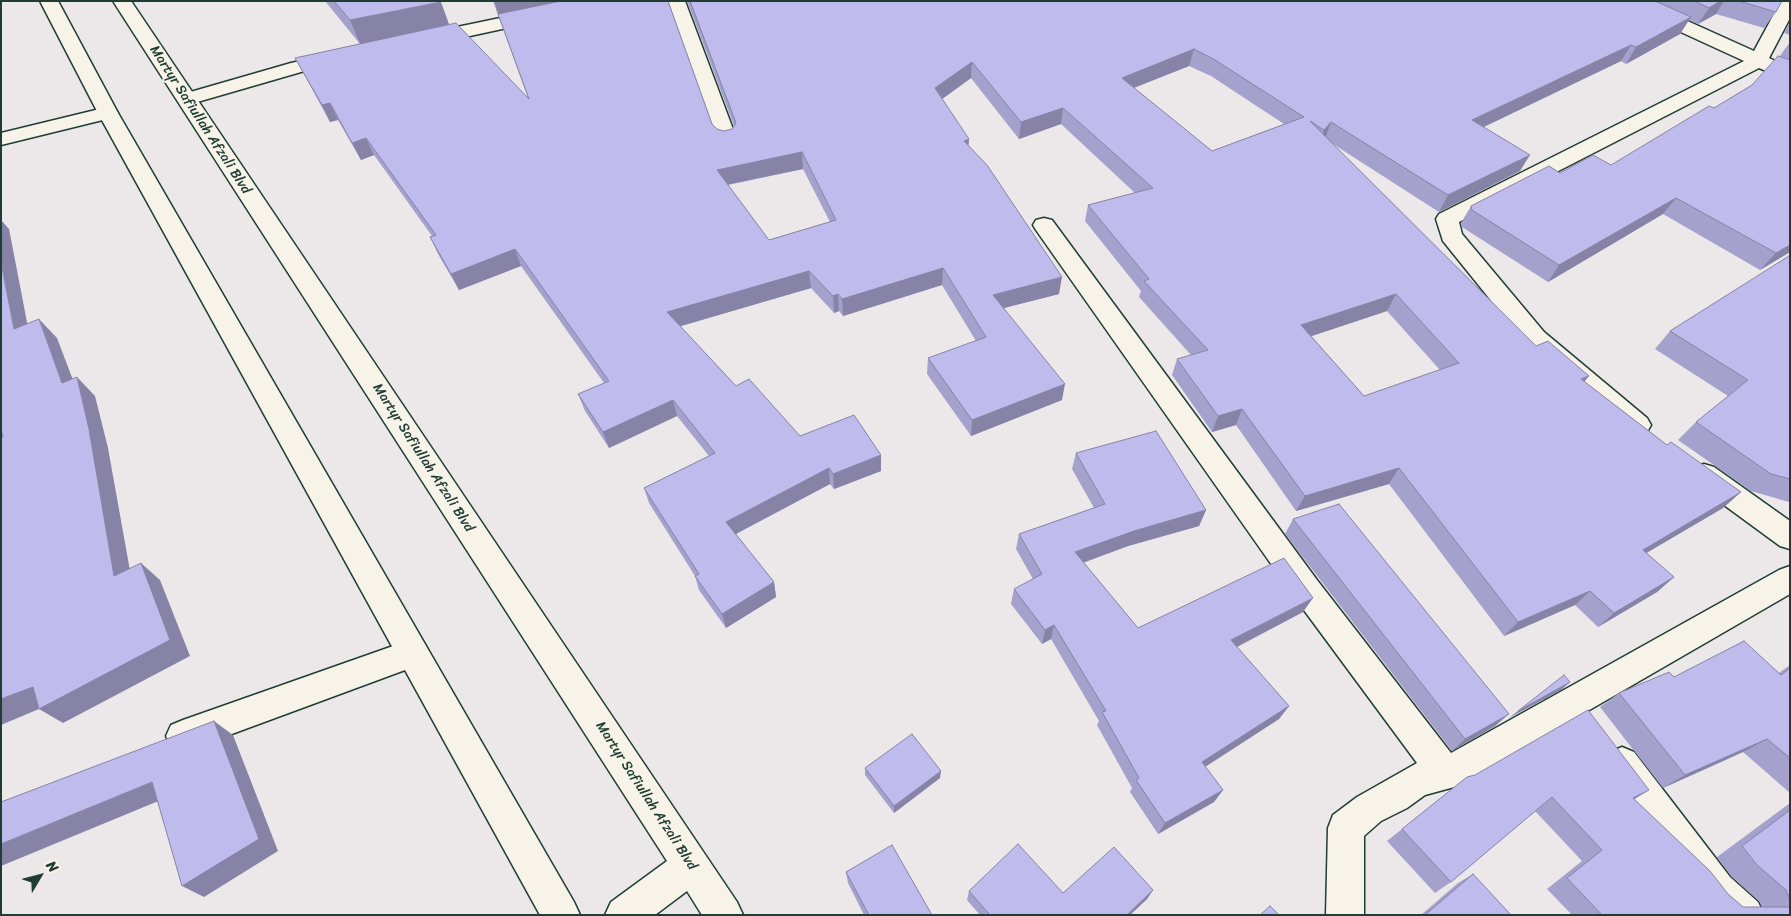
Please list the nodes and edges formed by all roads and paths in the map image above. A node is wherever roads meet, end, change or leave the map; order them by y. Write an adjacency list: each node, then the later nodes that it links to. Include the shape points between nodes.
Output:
1 (49, 1): 12 (street)
2 (122, 1): 11 (street, Martyr Safiullah Afzali Blvd)
3 (609, 1): 7 (street)
4 (676, 1): 14 (street)
5 (1628, 1): 9 (street)
6 (1790, 1): 9 (street)
7 (414, 42)
8 (356, 55): 11 (street, via 298,67)
9 (1758, 61): 10 (street); 16 (street, via 1447,219 1451,236 1535,338)
10 (1790, 75)
11 (186, 99): 24 (street, Martyr Safiullah Afzali Blvd)
12 (108, 113): 13 (street); 20 (street)
13 (1, 139)
14 (727, 140)
15 (1044, 225): 23 (street, via 1306,589)
16 (1653, 438)
17 (1685, 462): 18 (street)
18 (1790, 537)
19 (1790, 579): 21 (street)
20 (413, 653): 22 (street); 25 (street)
21 (1590, 722): 23 (street); 29 (street, via 1717,890)
22 (159, 744)
23 (1446, 774): 28 (street, via 1417,780 1369,809 1346,828)
24 (691, 866): 26 (street); 27 (street, Martyr Safiullah Afzali Blvd)
25 (561, 915)
26 (624, 915)
27 (724, 915)
28 (1345, 915)
29 (1745, 915)

